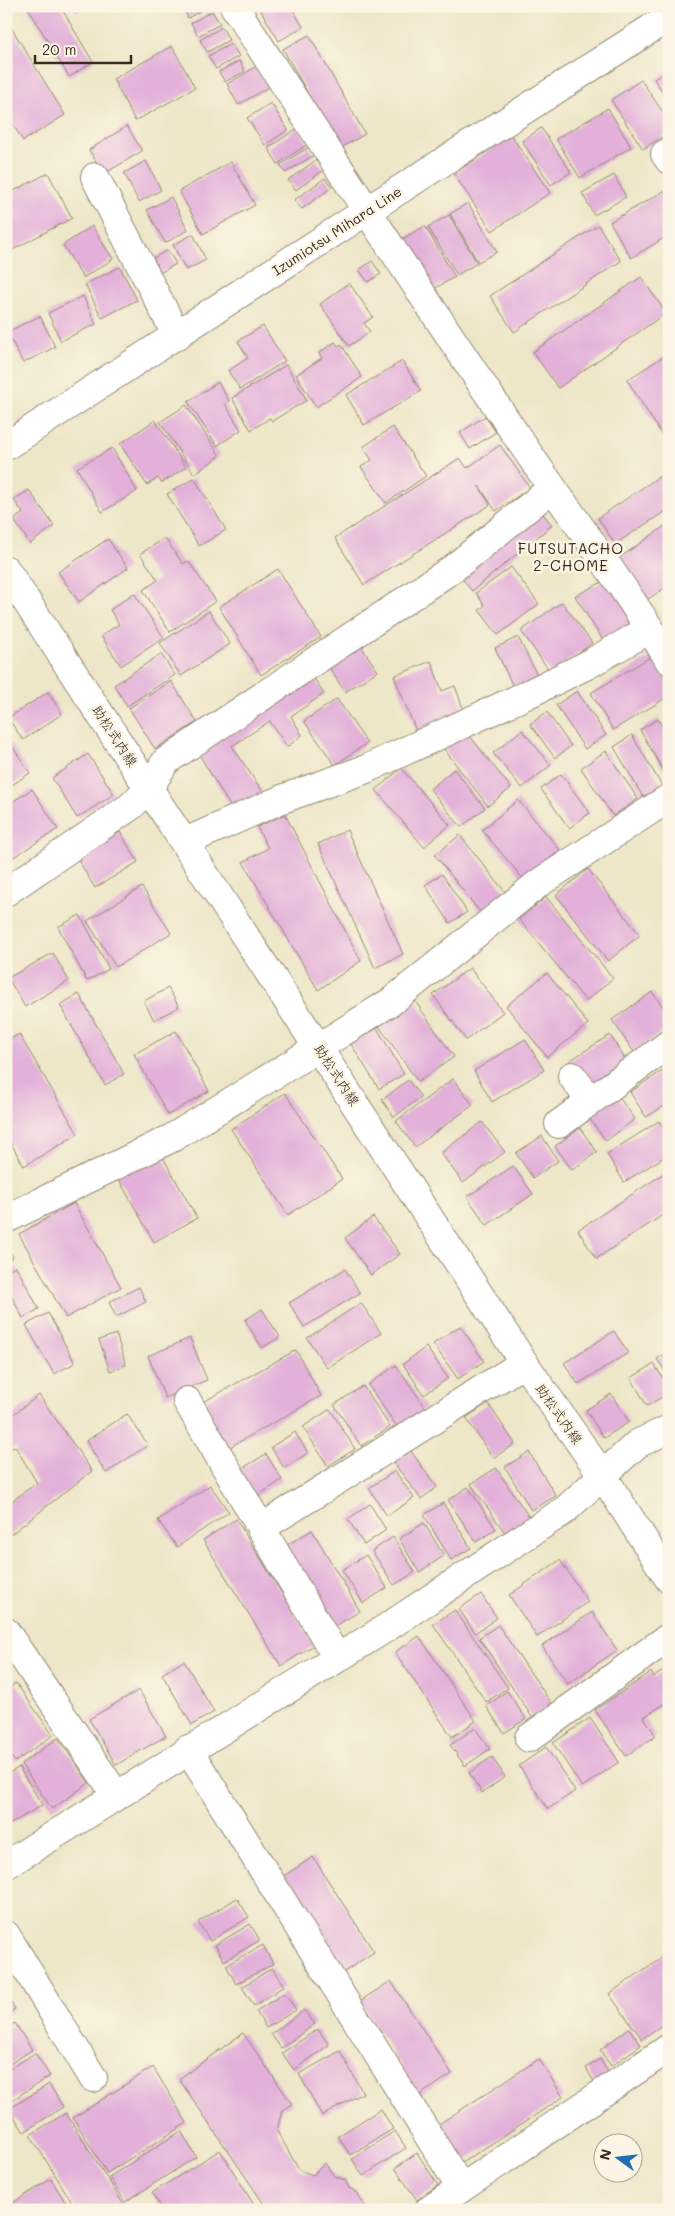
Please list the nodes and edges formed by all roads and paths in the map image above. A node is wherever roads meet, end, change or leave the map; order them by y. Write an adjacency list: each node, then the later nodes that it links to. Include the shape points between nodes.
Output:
1 (234, 6): 6 (street)
2 (669, 17): 6 (street, Izumiotsu Mihara Line)
3 (669, 152): 4 (street, via 665,154)
4 (669, 160)
5 (94, 177): 7 (street)
6 (365, 212): 7 (street, Izumiotsu Mihara Line); 9 (street)
7 (177, 336): 8 (street, Izumiotsu Mihara Line)
8 (6, 446)
9 (552, 488): 11 (street); 13 (street, via 455,567 166,761)
10 (6, 570): 13 (street, 助松式内線)
11 (650, 629): 12 (street); 15 (street, via 535,691 366,769 282,798)
12 (669, 660)
13 (149, 788): 15 (street, 助松式内線); 16 (street, via 131,806)
14 (669, 798): 18 (street, via 539,883 392,1000)
15 (185, 842): 18 (street, 助松式内線)
16 (8, 886)
17 (669, 1044): 20 (street)
18 (319, 1047): 22 (street, via 172,1138); 23 (street, 助松式内線)
19 (572, 1076): 20 (street)
20 (590, 1100): 21 (street)
21 (559, 1124)
22 (6, 1219)
23 (524, 1363): 26 (street, 助松式内線); 27 (street)
24 (187, 1401): 27 (street)
25 (669, 1429): 26 (street, via 637,1444)
26 (603, 1476): 28 (street, 助松式内線); 31 (street, via 565,1510)
27 (261, 1528): 31 (street)
28 (669, 1579)
29 (6, 1632): 34 (street)
30 (669, 1637): 32 (street)
31 (337, 1658): 33 (street)
32 (529, 1738)
33 (188, 1749): 34 (street); 39 (street)
34 (116, 1795): 35 (street)
35 (6, 1865)
36 (6, 1935): 38 (street)
37 (669, 2048): 39 (street)
38 (93, 2078)
39 (461, 2188): 40 (street)
40 (429, 2210)

